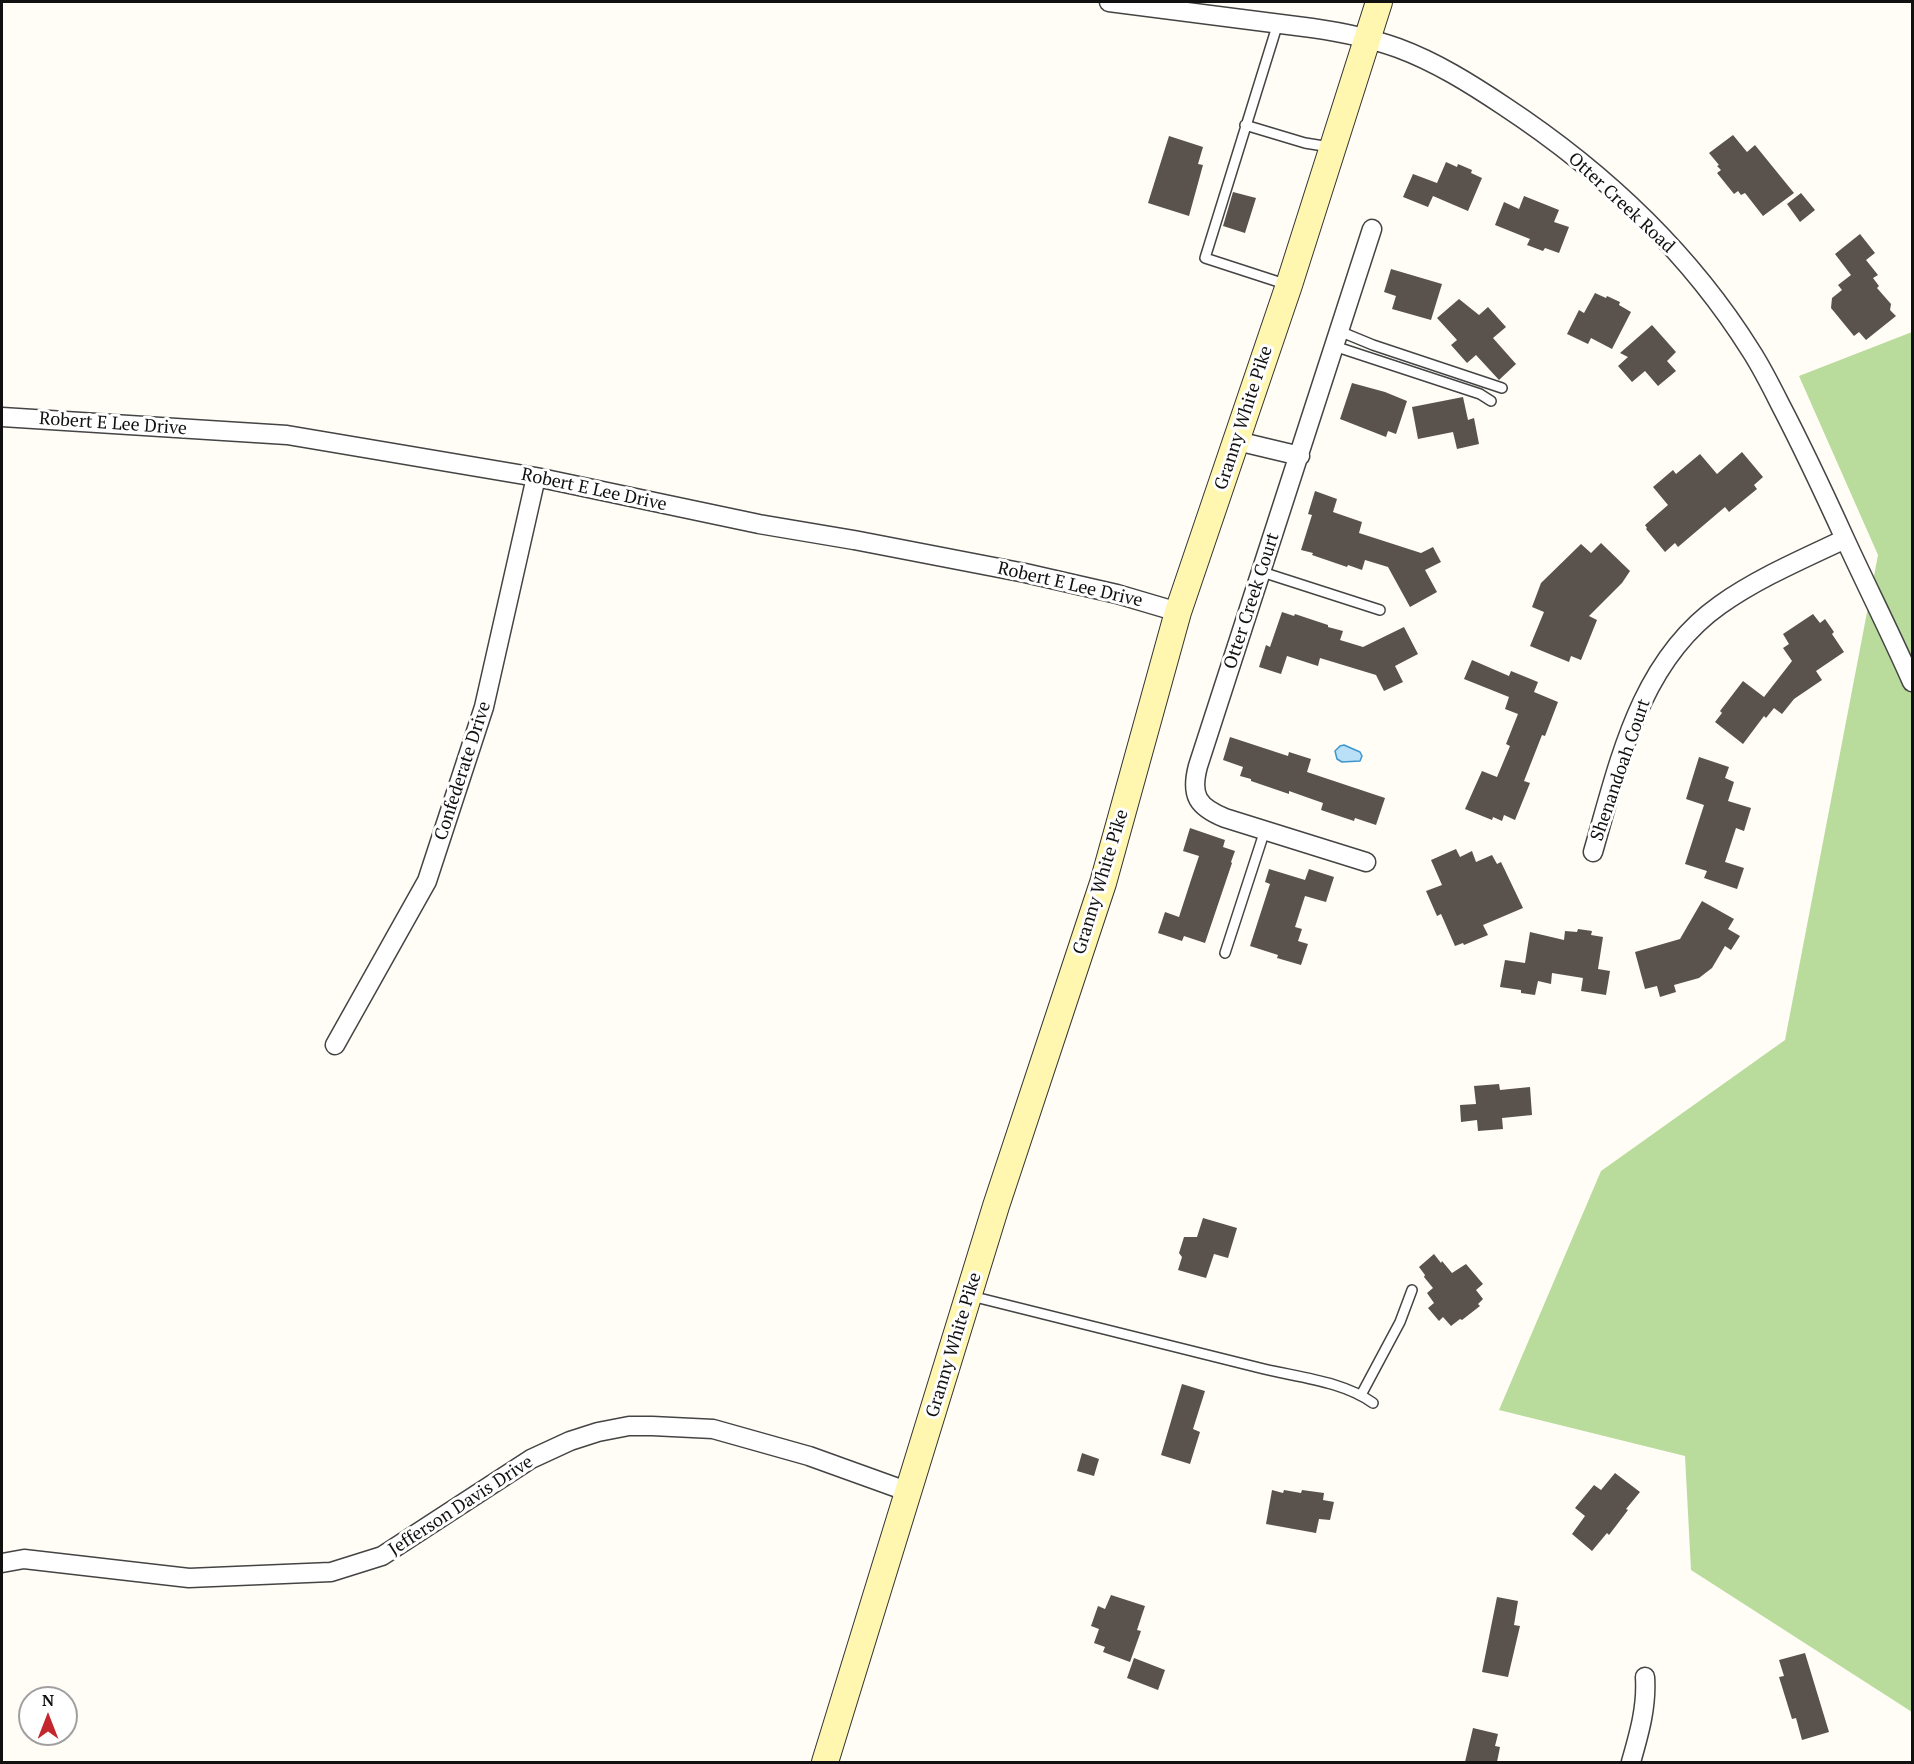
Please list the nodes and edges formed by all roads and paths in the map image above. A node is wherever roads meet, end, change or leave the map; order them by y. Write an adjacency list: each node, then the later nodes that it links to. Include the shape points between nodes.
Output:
1 (1109, 2): 3 (street, Otter Creek Road)
2 (1379, 2): 4 (main road, Granny White Pike)
3 (1278, 23): 4 (street, Otter Creek Road); 5 (lane)
4 (1366, 39): 6 (main road, Granny White Pike); 18 (street, Otter Creek Road, via 1418,56 1521,117 1574,156 1663,239 1716,300 1752,351)
5 (1245, 125): 6 (lane); 8 (lane, via 1205,258)
6 (1333, 148): 8 (main road, Granny White Pike)
7 (1371, 229): 9 (street, Otter Creek Court)
8 (1288, 285): 15 (main road, Granny White Pike)
9 (1336, 339): 10 (lane, via 1373,345); 11 (lane); 16 (street, Otter Creek Court)
10 (1422, 361): 11 (lane); 12 (lane)
11 (1418, 373): 13 (lane)
12 (1503, 388)
13 (1491, 401)
14 (2, 417): 17 (street, Robert E Lee Drive, via 287,435)
15 (1237, 441): 16 (street); 21 (main road, Granny White Pike)
16 (1300, 456): 19 (street, Otter Creek Court)
17 (536, 477): 21 (street, Robert E Lee Drive, via 759,524 1052,578); 27 (street, Confederate Drive, via 484,707 427,881)
18 (1845, 539): 22 (street, Otter Creek Road); 24 (street, Shenandoah Court, via 1735,595 1677,644 1634,720)
19 (1262, 572): 20 (lane); 23 (street, Otter Creek Court, via 1198,766 1195,789 1198,800 1213,813)
20 (1380, 610)
21 (1178, 612): 29 (main road, Granny White Pike, via 1103,883)
22 (1912, 682)
23 (1265, 830): 25 (street, Otter Creek Court); 26 (lane)
24 (1593, 852)
25 (1366, 862)
26 (1225, 953)
27 (335, 1044)
28 (1412, 1290): 30 (lane, via 1400,1322)
29 (968, 1296): 30 (lane, via 1334,1385); 32 (main road, Granny White Pike)
30 (1361, 1395): 31 (lane)
31 (1373, 1403)
32 (909, 1492): 33 (street, Jefferson Davis Drive, via 809,1456 713,1429 629,1426 570,1441 531,1460 382,1556 331,1572 189,1578 24,1559); 35 (main road, Granny White Pike)
33 (2, 1563)
34 (1645, 1677): 36 (street, via 1644,1713)
35 (825, 1762)
36 (1631, 1762)

